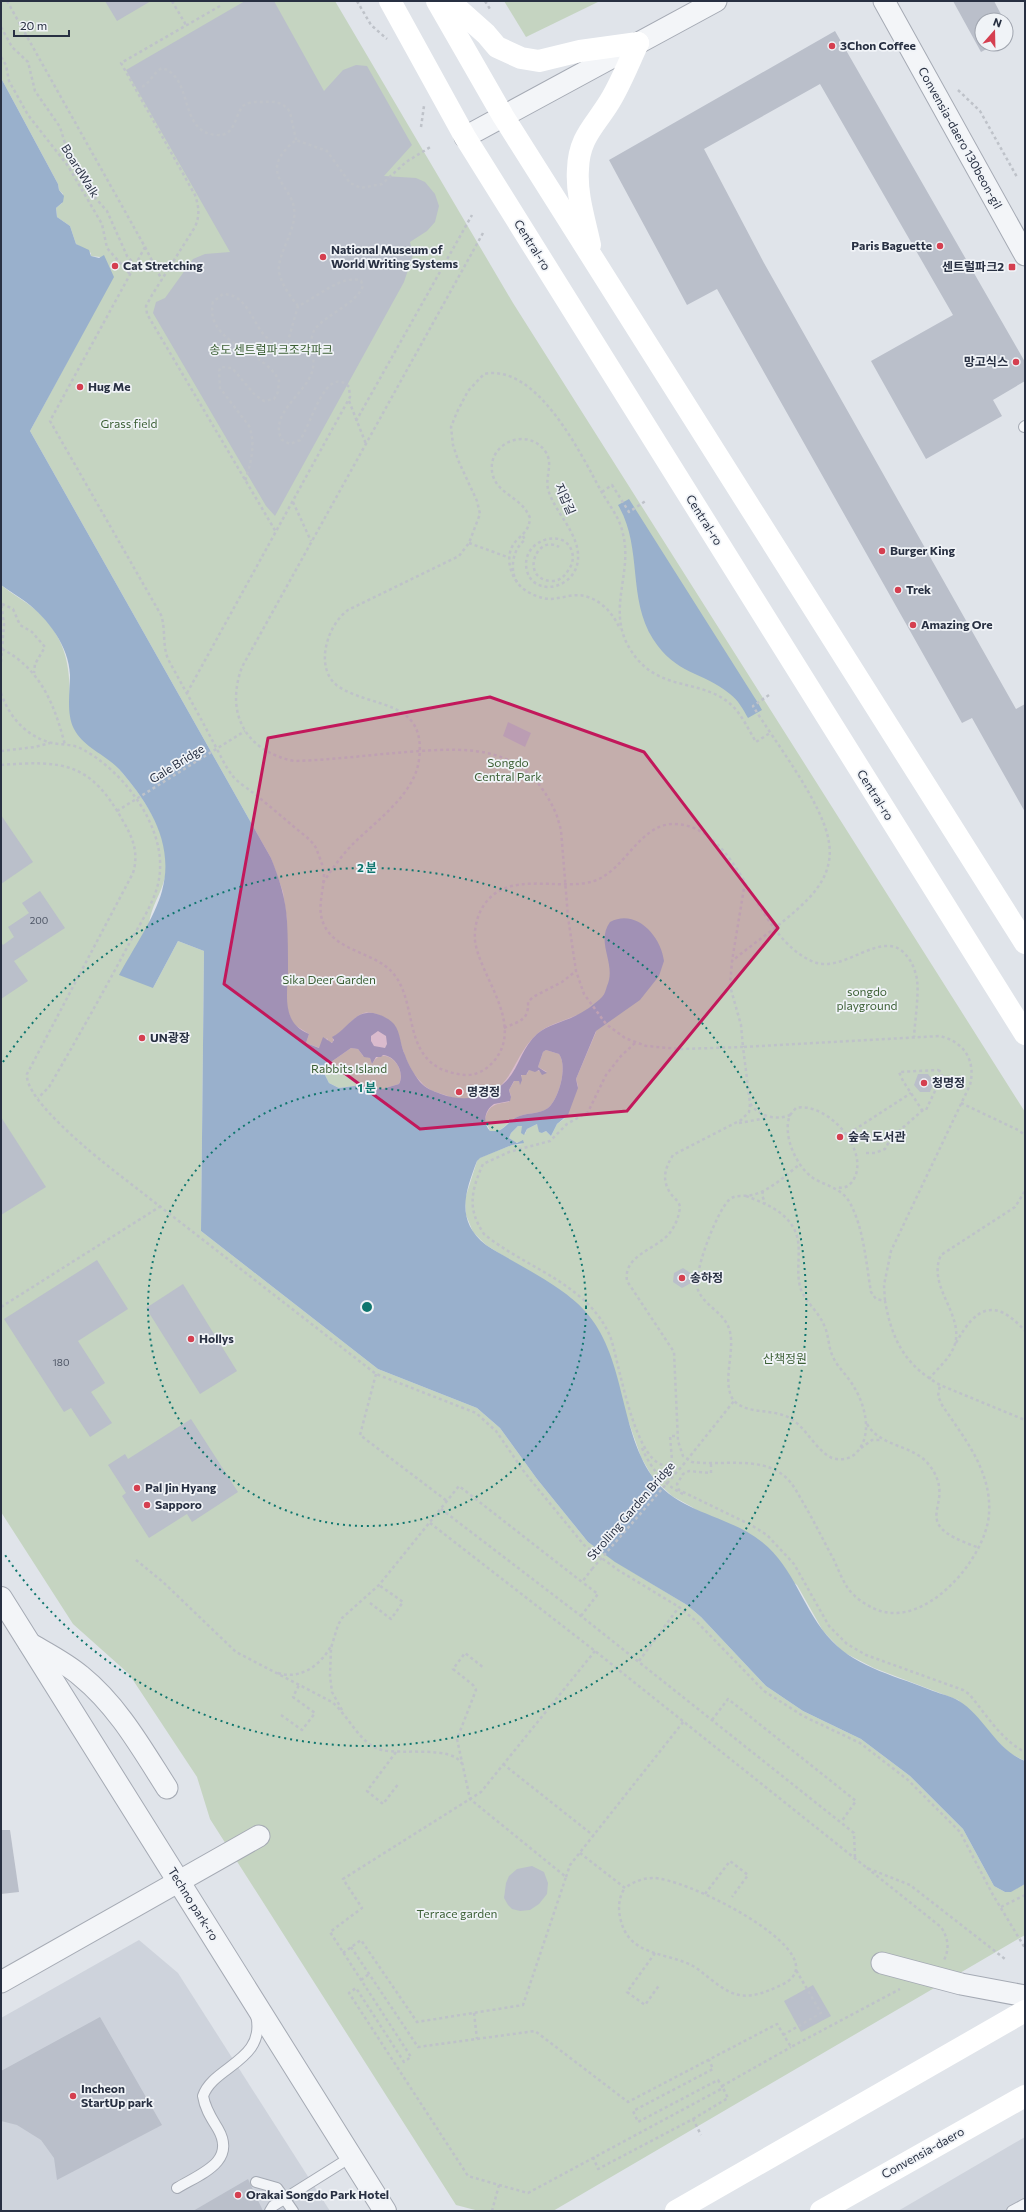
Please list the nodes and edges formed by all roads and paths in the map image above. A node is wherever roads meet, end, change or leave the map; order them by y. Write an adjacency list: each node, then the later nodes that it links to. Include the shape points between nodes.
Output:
1 (7, 1): 26 (path)
2 (172, 1): 10 (path)
3 (357, 1): 13 (path, via 371,25)
4 (390, 1): 20 (main road, Central-ro)
5 (437, 1): 18 (main road)
6 (449, 1): 12 (main road, via 498,47 521,58 539,61 580,51)
7 (716, 1): 12 (street)
8 (884, 1): 27 (street, Convensia-daero 130beon-gil)
9 (220, 6): 10 (path)
10 (186, 25): 31 (path, via 121,63 195,195 199,207 199,218 195,227)
11 (1, 27): 29 (path, BoardWalk, via 12,47 28,62 35,91 60,127 68,153 83,170 90,192 107,211 124,249)
12 (638, 43): 18 (street); 28 (main road, via 610,101 591,126 582,146 578,170 580,198)
13 (391, 44)
14 (1, 57): 30 (path, BoardWalk, via 6,65 9,82 28,115 64,158 102,224 107,248)
15 (955, 84): 23 (path, via 958,92 980,111)
16 (142, 87): 21 (path, via 162,68 170,71 180,82 187,110 206,132 215,135 222,135 233,127 242,107 246,104 269,100 277,102 290,112)
17 (425, 103): 19 (path)
18 (503, 116): 20 (street); 28 (main road)
19 (421, 127)
20 (465, 137): 71 (main road, Central-ro)
21 (296, 140): 22 (path, via 327,151 350,183 361,188 382,184 406,162); 32 (path, via 284,152 277,166 293,204 294,218 279,266 289,294)
22 (432, 146)
23 (1017, 177)
24 (472, 215): 34 (path)
25 (483, 233): 35 (path)
26 (145, 247): 29 (path); 31 (path)
27 (1025, 255)
28 (593, 258): 68 (main road)
29 (135, 265): 30 (path)
30 (130, 274): 54 (path, via 50,421 160,615 165,629 165,651)
31 (162, 280): 36 (path, via 146,306 147,314)
32 (298, 306): 33 (path, via 343,282 355,280 363,283 357,295 320,323 313,332 314,365 309,378 282,416 278,429 282,440 290,444 300,440 323,393 332,383 341,381 349,387 351,393); 36 (path, via 288,341 281,345 265,335 235,296 223,294 213,302 213,315 220,330 267,367 279,382 277,396 264,401 255,395 232,368 221,367 219,371 220,388 251,432 251,458)
33 (348, 401): 34 (path); 39 (path)
34 (356, 421): 35 (path)
35 (366, 444): 42 (path)
36 (245, 481): 40 (path)
37 (602, 492): 38 (path, via 612,485 629,512); 43 (path, via 569,434 533,391 508,375 484,374 468,391 451,427 458,460 479,506 478,520); 49 (path, via 616,513 625,541 626,566 619,608)
38 (647, 500)
39 (293, 502): 40 (path); 42 (path)
40 (276, 533): 54 (path)
41 (522, 536): 44 (path, 지압길, via 530,522 527,511 519,501 497,485 492,469 494,457 499,449 509,441 521,438 534,442 547,454 550,462 548,489 579,549 579,560 566,582 556,587 542,585 529,575 526,566 530,551 538,541 546,539 559,540 569,546 573,556 570,569 561,579 555,581 543,579 535,573 533,567 536,555 543,546 550,544); 45 (path, 지압길, via 515,543); 46 (path, via 525,540 516,549)
42 (312, 541): 56 (path, via 242,666 235,690 236,714)
43 (469, 543): 45 (path); 61 (path, via 459,556 361,602 344,613 332,629 326,645 326,663 337,685 398,709 406,715 417,730)
44 (559, 547)
45 (510, 558): 46 (path); 47 (path, via 509,570)
46 (514, 559): 47 (path, via 513,572)
47 (517, 582): 49 (path, via 530,593 545,599 581,595 595,600 618,623)
48 (1, 603): 50 (path, via 4,624); 52 (path, via 12,609 20,625 32,632 45,647 35,664)
49 (624, 639): 57 (path, via 648,670 672,682 709,693 728,702 738,712 756,742)
50 (2, 649): 51 (path); 52 (path, via 22,661)
51 (1, 662)
52 (34, 674): 59 (path, via 49,695)
53 (1, 693): 58 (path, via 14,717 28,733)
54 (187, 693): 65 (path, via 232,776 311,841 324,870)
55 (769, 695): 57 (path, via 753,706)
56 (245, 731): 61 (path, via 267,752 294,761); 63 (path, Gale Bridge, bridge)
57 (770, 733): 67 (path, via 819,815 830,848 828,866 815,891)
58 (51, 742): 59 (path); 60 (path, via 35,747)
59 (65, 745): 78 (path, via 79,747 92,754 125,785 144,811 152,828 160,855 160,871 156,891 110,981 49,1087)
60 (1, 751)
61 (420, 751): 65 (path, via 416,773 405,791 343,854); 66 (path, via 485,751 510,761 534,778 550,799 557,816)
62 (1, 765): 63 (path, via 47,764 85,774 98,784)
63 (117, 811): 78 (path, via 132,836 135,866 27,1074 28,1084)
64 (745, 882): 66 (path, via 729,856 718,844 691,828 673,824 652,830 603,877 590,882); 67 (path); 69 (path)
65 (323, 883): 72 (path, via 319,906 325,928 341,943 378,961 395,976 406,1000 419,1048 426,1059 447,1071 462,1075 475,1074 496,1059)
66 (564, 884): 70 (path); 72 (path, via 511,887 485,902 479,915 475,929 476,942 481,961 497,996)
67 (774, 927): 69 (path); 74 (path, via 805,958 820,964 843,962 882,946 894,947 903,952 912,963 917,980)
68 (1025, 943)
69 (732, 961): 76 (path, via 730,986 739,1014)
70 (576, 971): 72 (path, via 562,982 533,997 528,1002 529,1009 525,1018); 75 (path, via 579,983 606,1024 619,1035)
71 (1019, 1013): 73 (main road, Central-ro)
72 (504, 1028)
73 (1025, 1034)
74 (914, 1037): 76 (path); 80 (path, via 940,1036 956,1042 966,1051 972,1063 972,1077)
75 (635, 1043): 76 (path, via 681,1049); 106 (path, via 606,1075 588,1112 570,1121 550,1141 509,1152 484,1163 472,1200 476,1222 484,1234 576,1292 600,1320 616,1352)
76 (743, 1047): 79 (path)
77 (911, 1093): 81 (path); 81 (path, via 900,1072 941,1072 942,1076 926,1110); 85 (path)
78 (38, 1098): 94 (path, via 73,1138)
79 (750, 1103): 83 (path, via 761,1114); 84 (path, via 747,1115)
80 (961, 1103): 86 (path); 95 (path, via 891,1251 884,1285)
81 (923, 1110): 87 (path, via 890,1139 885,1149)
82 (790, 1115): 83 (path); 88 (path, via 788,1135); 89 (path, via 800,1107 818,1110 839,1126 851,1144 858,1160 856,1175 847,1186)
83 (778, 1118): 84 (path, via 753,1119)
84 (733, 1126): 105 (path, via 673,1155 664,1176 680,1207 678,1217 668,1235 632,1261 626,1276 674,1352)
85 (854, 1130)
86 (1025, 1135)
87 (866, 1153)
88 (800, 1164): 89 (path, via 813,1178); 90 (path)
89 (832, 1187): 95 (path, via 850,1202 860,1232 871,1292 876,1299)
90 (765, 1190): 92 (path); 93 (path, via 762,1198)
91 (1025, 1191): 98 (path, via 1015,1207 944,1251 938,1260 939,1283 956,1327)
92 (746, 1196): 93 (path); 102 (path, via 733,1197 724,1205 705,1249 696,1283 702,1296 724,1318 729,1327 729,1385)
93 (768, 1205): 104 (path, via 788,1219 794,1227 798,1237 800,1286 824,1325 832,1356 856,1392)
94 (161, 1206): 96 (path); 99 (path)
95 (885, 1301): 100 (path, via 889,1323 900,1349)
96 (1, 1307)
97 (1025, 1331): 98 (path, via 1008,1315 984,1311 976,1314 967,1323)
98 (954, 1347): 100 (path)
99 (376, 1374): 112 (path, via 360,1435); 121 (path, via 486,1419 525,1473 584,1545 618,1570)
100 (929, 1379): 101 (path)
101 (940, 1385): 103 (path); 115 (path, via 939,1400 977,1459 987,1486 988,1522 986,1532)
102 (734, 1401): 108 (path, via 748,1409 773,1412 791,1419 830,1457 837,1460 850,1458); 109 (path, Strolling Garden Bridge)
103 (1025, 1420)
104 (866, 1424): 107 (path, via 878,1437); 108 (path, via 864,1440)
105 (678, 1436): 106 (path, via 670,1436 672,1460 667,1465 649,1454); 109 (path, via 681,1451)
106 (639, 1440): 111 (path, via 651,1466 664,1482 679,1493)
107 (886, 1441): 108 (path, via 872,1440); 115 (path, via 925,1460 938,1484 936,1516 940,1528 952,1538)
108 (859, 1450)
109 (687, 1460): 110 (path); 117 (path, Strolling Garden Bridge, bridge)
110 (711, 1464): 111 (path, via 711,1472 686,1471 678,1480 679,1490); 115 (path, via 762,1465 785,1476 813,1518 847,1588 862,1602 885,1613 898,1614 933,1600 956,1580)
111 (696, 1500): 135 (path, via 752,1525 772,1539 794,1564 829,1626 847,1644 866,1655 963,1690 1015,1747)
112 (447, 1501): 113 (path); 117 (path, via 459,1486)
113 (441, 1509): 114 (path); 122 (path)
114 (430, 1523): 118 (path); 125 (path)
115 (977, 1547)
116 (136, 1560): 128 (path, via 163,1582 236,1652)
117 (582, 1582): 122 (path, via 598,1594)
118 (379, 1585): 120 (path, via 403,1602 391,1619); 123 (path, via 342,1618)
119 (1, 1598): 124 (street, Techno park-ro)
120 (370, 1603)
121 (679, 1607): 126 (path); 152 (path, via 764,1691 803,1716 860,1743 908,1780 960,1832)
122 (581, 1616): 126 (path)
123 (333, 1642): 128 (path, via 322,1659 302,1673 286,1675); 130 (path, via 330,1663 331,1687)
124 (29, 1643): 139 (street, via 81,1675 114,1707); 147 (street, Techno park-ro)
125 (595, 1651): 133 (path); 136 (path)
126 (639, 1661): 132 (path)
127 (484, 1668): 137 (path, via 465,1653 453,1669 474,1685 476,1690 457,1739)
128 (270, 1670): 129 (path)
129 (299, 1685): 130 (path); 131 (path, via 293,1696 315,1713 302,1730)
130 (342, 1710): 134 (path, via 369,1744)
131 (281, 1715)
132 (712, 1720): 141 (path); 141 (path, via 728,1699 856,1801)
133 (684, 1722): 143 (path); 145 (path)
134 (396, 1752): 137 (path, via 437,1752 460,1761); 138 (path, via 367,1791 383,1804)
135 (1025, 1752)
136 (503, 1764): 140 (path, via 481,1792); 143 (path)
137 (463, 1768): 140 (path)
138 (399, 1783)
139 (167, 1788)
140 (470, 1799): 146 (path); 155 (path, via 343,1878 362,1908 330,1932)
141 (840, 1822): 145 (path, via 854,1833)
142 (259, 1836): 147 (street)
143 (594, 1836): 144 (path)
144 (580, 1853): 146 (path, via 570,1865); 148 (path)
145 (855, 1858): 157 (path, via 867,1868 910,1886)
146 (566, 1877): 167 (path, via 523,2006)
147 (178, 1882): 162 (street); 164 (street, Techno park-ro)
148 (625, 1888): 149 (path, via 638,1881 653,1878 681,1884); 156 (path, via 621,1893 620,1907 625,1930 636,1945)
149 (705, 1894): 151 (path, via 730,1861 748,1875); 159 (path, via 733,1908 774,1936 792,1956)
150 (1025, 1895): 152 (path)
151 (732, 1896)
152 (1001, 1907): 154 (path)
153 (351, 1947): 155 (path); 160 (path); 167 (path, via 360,1940 417,2022)
154 (1025, 1948)
155 (343, 1953): 161 (path)
156 (655, 1953): 159 (path, via 694,1966 726,1990 742,1996 756,1996 786,1983); 163 (path, via 627,1992 645,2005)
157 (1006, 1959)
158 (882, 1962): 165 (street, via 961,1984)
159 (796, 1969): 169 (path, via 821,2013)
160 (369, 1974): 161 (path); 170 (path, via 418,2047)
161 (361, 1980): 180 (path, via 411,2057 404,2062 356,1988 350,1993 468,2176)
162 (1, 1982)
163 (660, 1984)
164 (249, 1994): 177 (street, Techno park-ro); 181 (lane, via 258,2023 254,2041 242,2059 210,2083 203,2096 207,2111 222,2136 222,2156 213,2166)
165 (1025, 1996)
166 (1025, 2011): 188 (main road)
167 (474, 2013): 170 (path)
168 (777, 2024): 172 (path)
169 (783, 2034)
170 (477, 2039): 172 (path, via 535,2031 628,2102)
171 (791, 2047): 173 (path)
172 (709, 2060): 173 (path, via 713,2069 633,2111 638,2122 718,2080)
173 (722, 2087): 175 (path, via 728,2098); 178 (path)
174 (1025, 2096): 189 (main road, Convensia-daero)
175 (692, 2119): 176 (path); 178 (path, via 598,2169)
176 (701, 2134)
177 (351, 2157): 182 (lane); 186 (street, Techno park-ro)
178 (593, 2158): 180 (path, via 528,2193)
179 (256, 2182): 182 (lane, via 274,2186)
180 (499, 2185): 187 (path)
181 (177, 2188)
182 (285, 2199): 184 (lane, via 273,2206); 185 (lane)
183 (1025, 2204): 190 (lane)
184 (270, 2211)
185 (293, 2211)
186 (385, 2211)
187 (492, 2211)
188 (676, 2211)
189 (821, 2211)
190 (1012, 2211)

